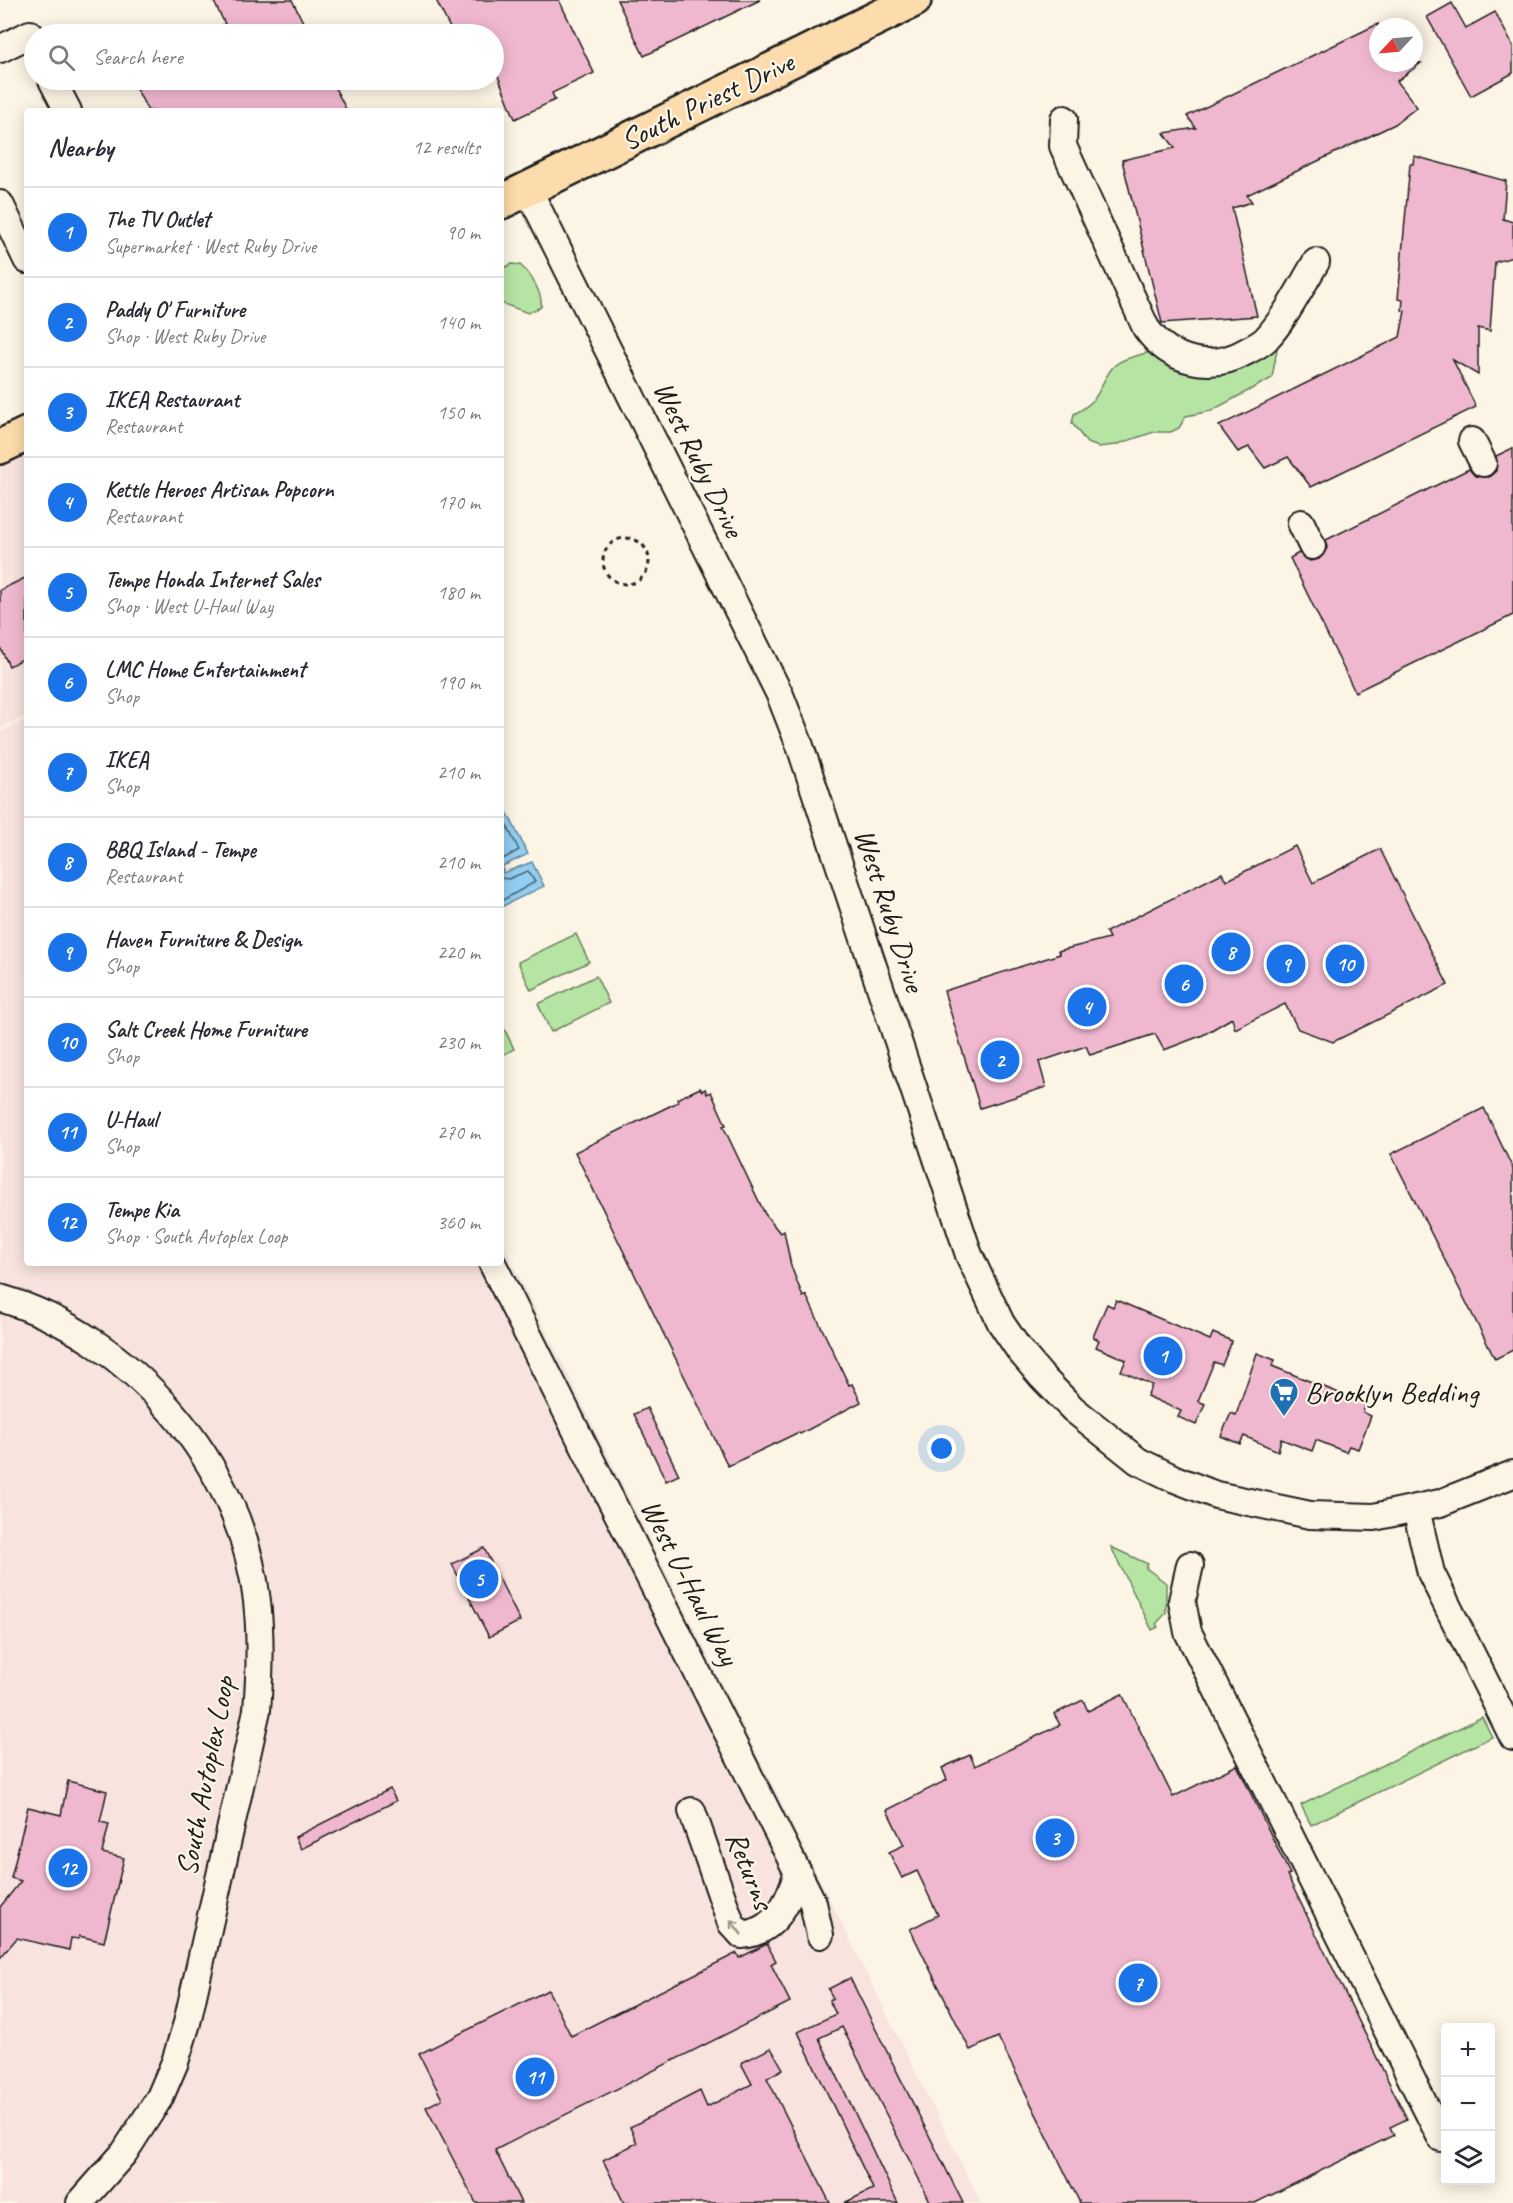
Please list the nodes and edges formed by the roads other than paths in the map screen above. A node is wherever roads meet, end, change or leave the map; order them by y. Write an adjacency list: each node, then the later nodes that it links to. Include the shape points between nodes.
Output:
1 (914, 0): 7 (main road, South Priest Drive)
2 (24, 37): 3 (street)
3 (0, 49)
4 (57, 90): 5 (street)
5 (66, 108)
6 (1064, 119): 10 (street, via 1063,146 1141,318 1156,342 1172,353 1199,362 1229,361 1265,340)
7 (515, 196): 18 (street, West Ruby Drive, via 780,695 969,1255 1001,1323 1020,1352 1073,1409 1138,1461 1216,1495 1310,1515 1374,1517)
8 (0, 204): 9 (street)
9 (24, 254)
10 (1316, 262)
11 (24, 435): 12 (main road)
12 (0, 447)
13 (1301, 523): 14 (street)
14 (1312, 546)
15 (494, 1266): 22 (street, West U-Haul Way)
16 (0, 1298): 25 (street, South Autoplex Loop, via 44,1314 97,1342 147,1385 185,1429 241,1533 257,1600 257,1710 187,2023 160,2097 124,2153)
17 (1513, 1474): 18 (street, West Ruby Drive)
18 (1416, 1509): 20 (street, via 1431,1573)
19 (1190, 1564): 24 (street, via 1182,1601 1188,1632)
20 (1510, 1722)
21 (692, 1810): 22 (street, Returns, one-way to 21, via 789,1901 778,1916 762,1929 742,1935 731,1923)
22 (798, 1872): 23 (street, West U-Haul Way, via 816,1911)
23 (820, 1935)
24 (1441, 2138)
25 (80, 2203)

